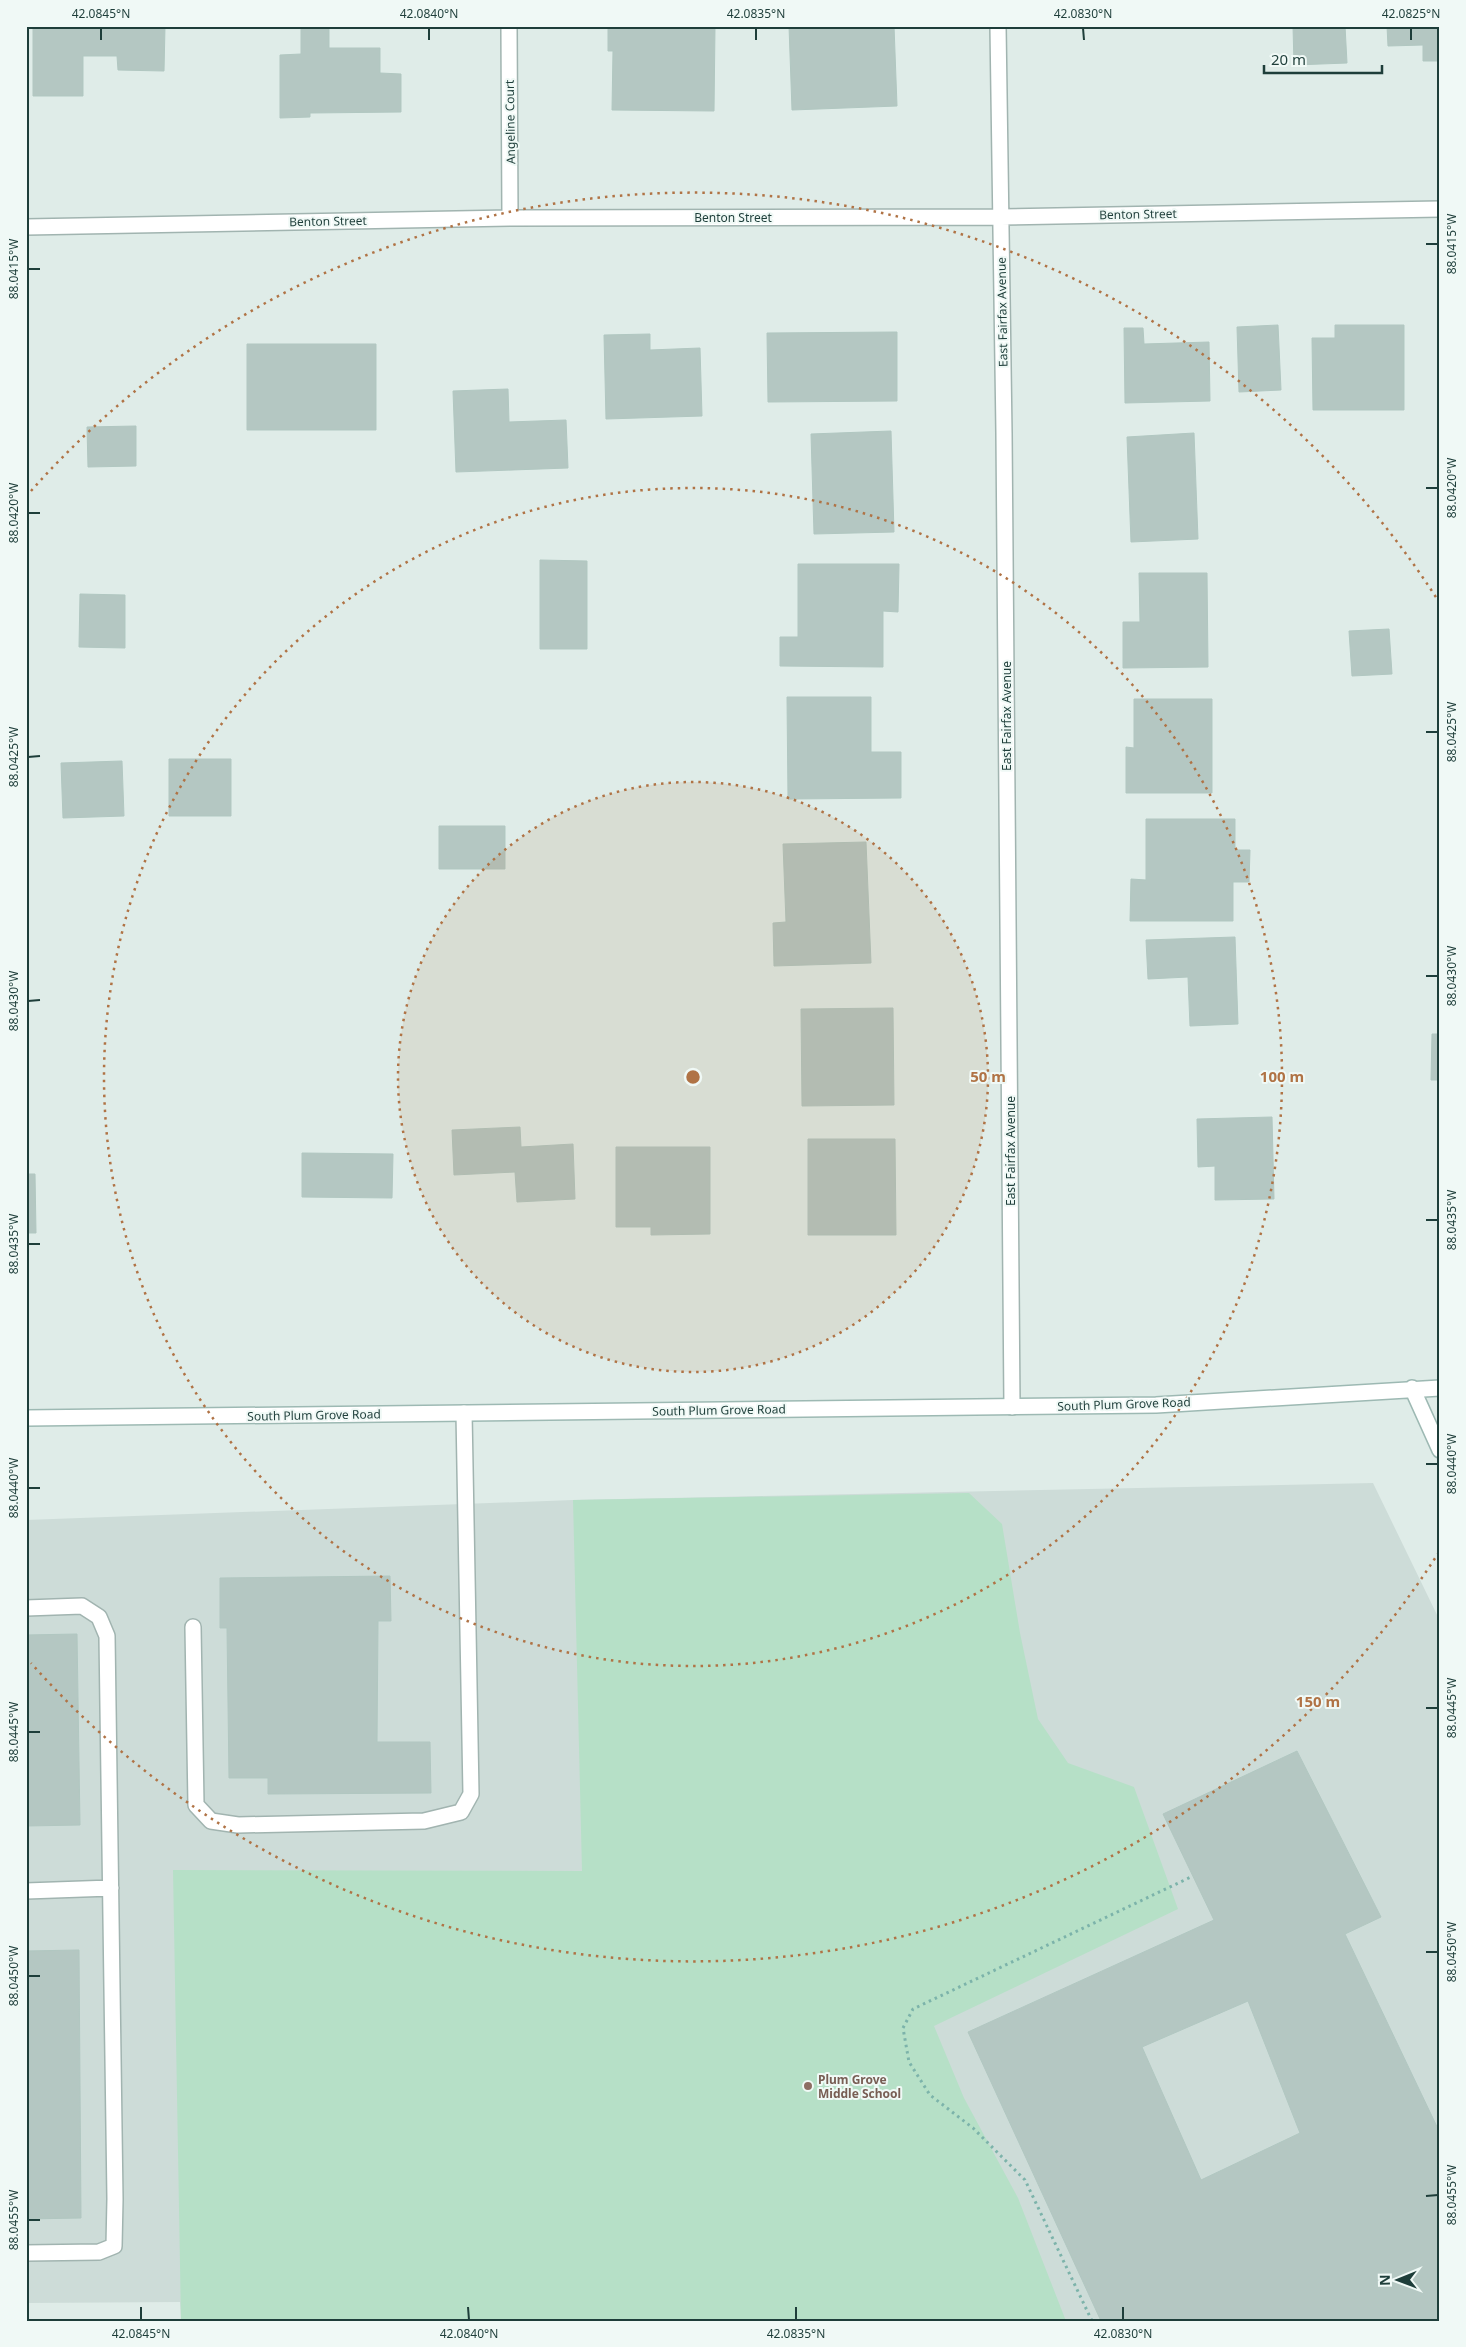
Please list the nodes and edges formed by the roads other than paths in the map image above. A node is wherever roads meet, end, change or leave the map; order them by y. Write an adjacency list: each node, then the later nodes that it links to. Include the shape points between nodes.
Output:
1 (509, 26): 5 (street, Angeline Court)
2 (998, 26): 4 (street, East Fairfax Avenue)
3 (1440, 209): 4 (street, Benton Street)
4 (1001, 217): 5 (street, Benton Street); 9 (street, East Fairfax Avenue)
5 (510, 218): 6 (street, Benton Street)
6 (26, 228)
7 (1412, 1388): 8 (street, South Plum Grove Road); 9 (street, South Plum Grove Road, via 1156,1405); 12 (street)
8 (1440, 1388)
9 (1012, 1407): 10 (street, South Plum Grove Road)
10 (464, 1413): 11 (street, South Plum Grove Road); 14 (street, via 470,1794 461,1812 424,1821 238,1825 211,1821 196,1805)
11 (26, 1418)
12 (1440, 1450)
13 (26, 1608): 15 (street, via 82,1606 99,1617 107,1636)
14 (193, 1627)
15 (111, 1888): 16 (street); 17 (street, via 114,2246 99,2252)
16 (26, 1891)
17 (26, 2253)

